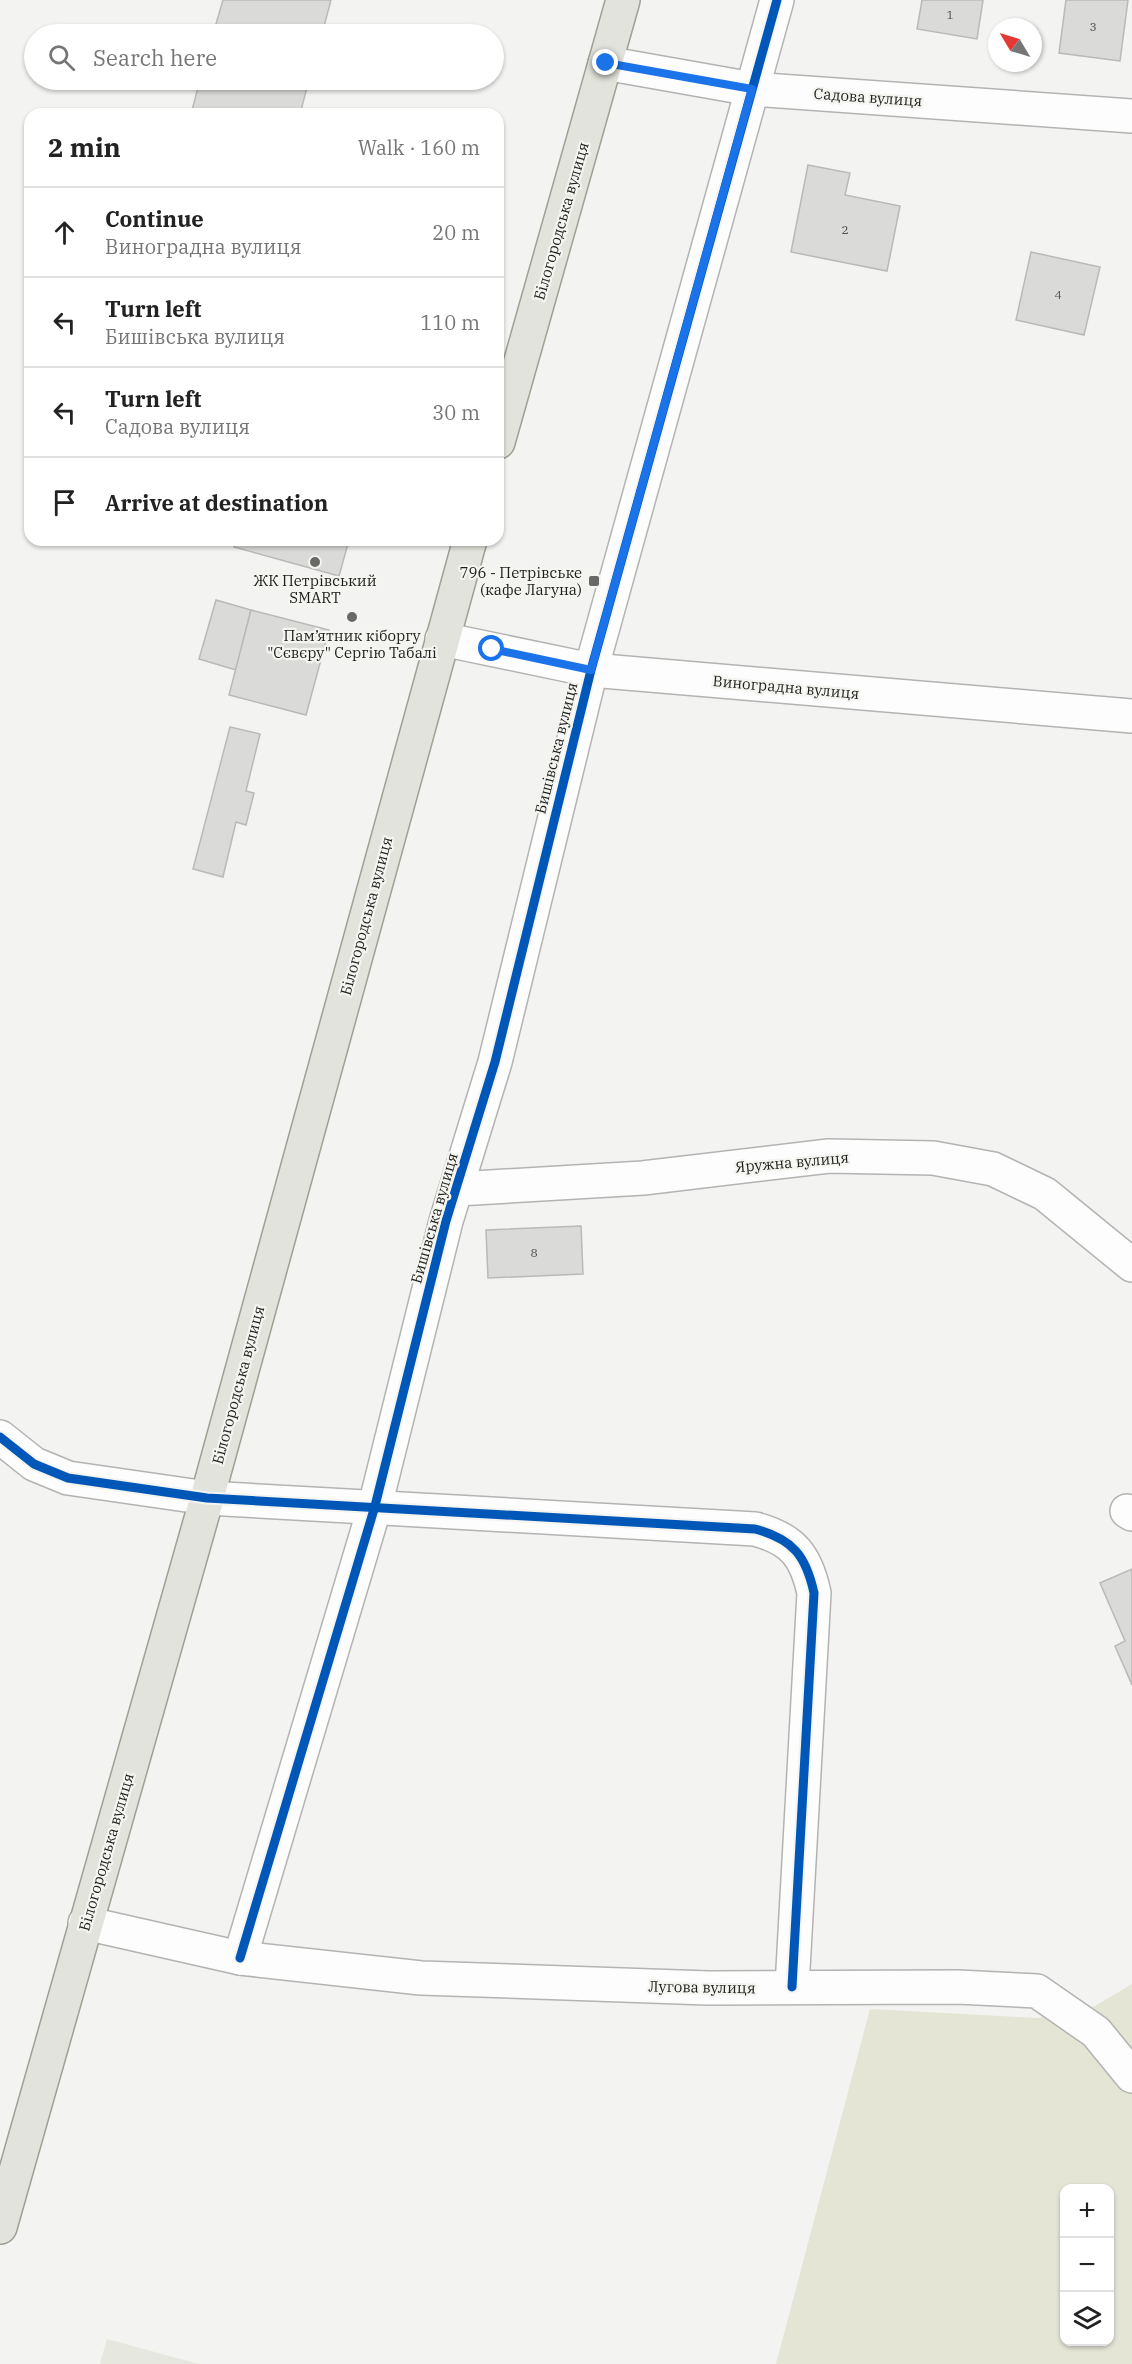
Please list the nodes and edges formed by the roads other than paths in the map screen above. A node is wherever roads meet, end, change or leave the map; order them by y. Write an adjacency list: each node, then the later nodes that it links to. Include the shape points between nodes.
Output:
1 (623, 0): 3 (main road, Білогородська вулиця)
2 (777, 0): 4 (street, Бишівська вулиця)
3 (606, 63): 4 (street, Садова вулиця); 6 (main road, Білогородська вулиця)
4 (752, 89): 5 (street, Садова вулиця); 9 (street, Бишівська вулиця)
5 (1132, 116)
6 (504, 421)
7 (468, 546): 8 (main road, Білогородська вулиця)
8 (442, 639): 9 (street, Виноградна вулиця); 14 (main road, Білогородська вулиця)
9 (591, 670): 10 (street, Виноградна вулиця); 11 (street, Бишівська вулиця, via 495,1062)
10 (1132, 716)
11 (457, 1190): 12 (street, Яружна вулиця, via 643,1178 829,1156 933,1158 993,1168 1046,1194); 15 (street, Бишівська вулиця)
12 (1132, 1265)
13 (0, 1437): 14 (street, via 33,1464 68,1478)
14 (207, 1498): 15 (street); 16 (main road, Білогородська вулиця)
15 (375, 1506): 17 (street, Бишівська вулиця); 18 (street, via 755,1529 777,1535 796,1550 809,1569 814,1593)
16 (85, 1923): 17 (street, Лугова вулиця); 20 (main road, Білогородська вулиця)
17 (240, 1958): 18 (street, Лугова вулиця, via 421,1978 708,1988)
18 (792, 1987): 19 (street, Лугова вулиця, via 1037,1991 1096,2032)
19 (1132, 2076)
20 (0, 2227)

